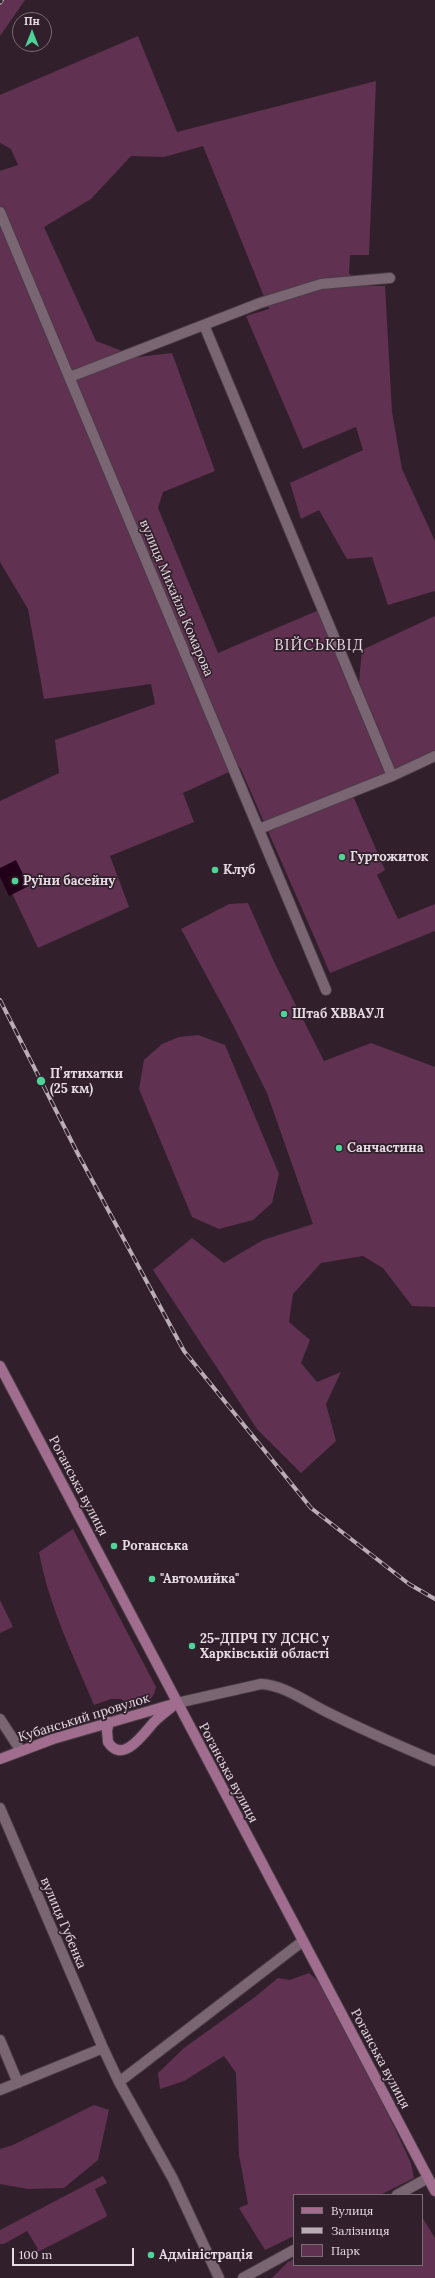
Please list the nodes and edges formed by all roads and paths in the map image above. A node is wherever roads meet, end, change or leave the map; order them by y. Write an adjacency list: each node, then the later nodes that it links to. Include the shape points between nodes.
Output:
1 (0, 212): 4 (street, вулиця Михайла Комарова)
2 (390, 278): 3 (street, via 322,284 260,303)
3 (204, 325): 4 (street); 6 (street)
4 (70, 377): 7 (street, вулиця Михайла Комарова)
5 (435, 756): 6 (street)
6 (392, 776): 7 (street)
7 (258, 829): 8 (street, вулиця Михайла Комарова)
8 (326, 990)
9 (0, 1366): 10 (main road, Роганська вулиця)
10 (176, 1703): 12 (main road, Кубанський провулок); 12 (main road, via 154,1722 133,1746 125,1749 114,1748 108,1742); 15 (street, via 269,1684); 17 (main road, Роганська вулиця)
11 (0, 1719): 13 (street)
12 (109, 1722): 13 (main road, Кубанський провулок)
13 (21, 1751): 14 (main road, Кубанський провулок)
14 (0, 1759)
15 (435, 1761)
16 (0, 1808): 19 (street, вулиця Губенка)
17 (303, 1941): 20 (street); 23 (main road, Роганська вулиця)
18 (0, 2040): 21 (street)
19 (103, 2048): 20 (street, вулиця Губенка); 21 (street)
20 (119, 2082): 27 (street, вулиця Губенка, via 173,2178)
21 (18, 2083): 22 (street)
22 (0, 2090)
23 (428, 2178): 24 (main road, Роганська вулиця); 25 (street)
24 (435, 2191)
25 (399, 2194)
26 (293, 2251): 28 (street)
27 (219, 2278)
28 (243, 2278)

